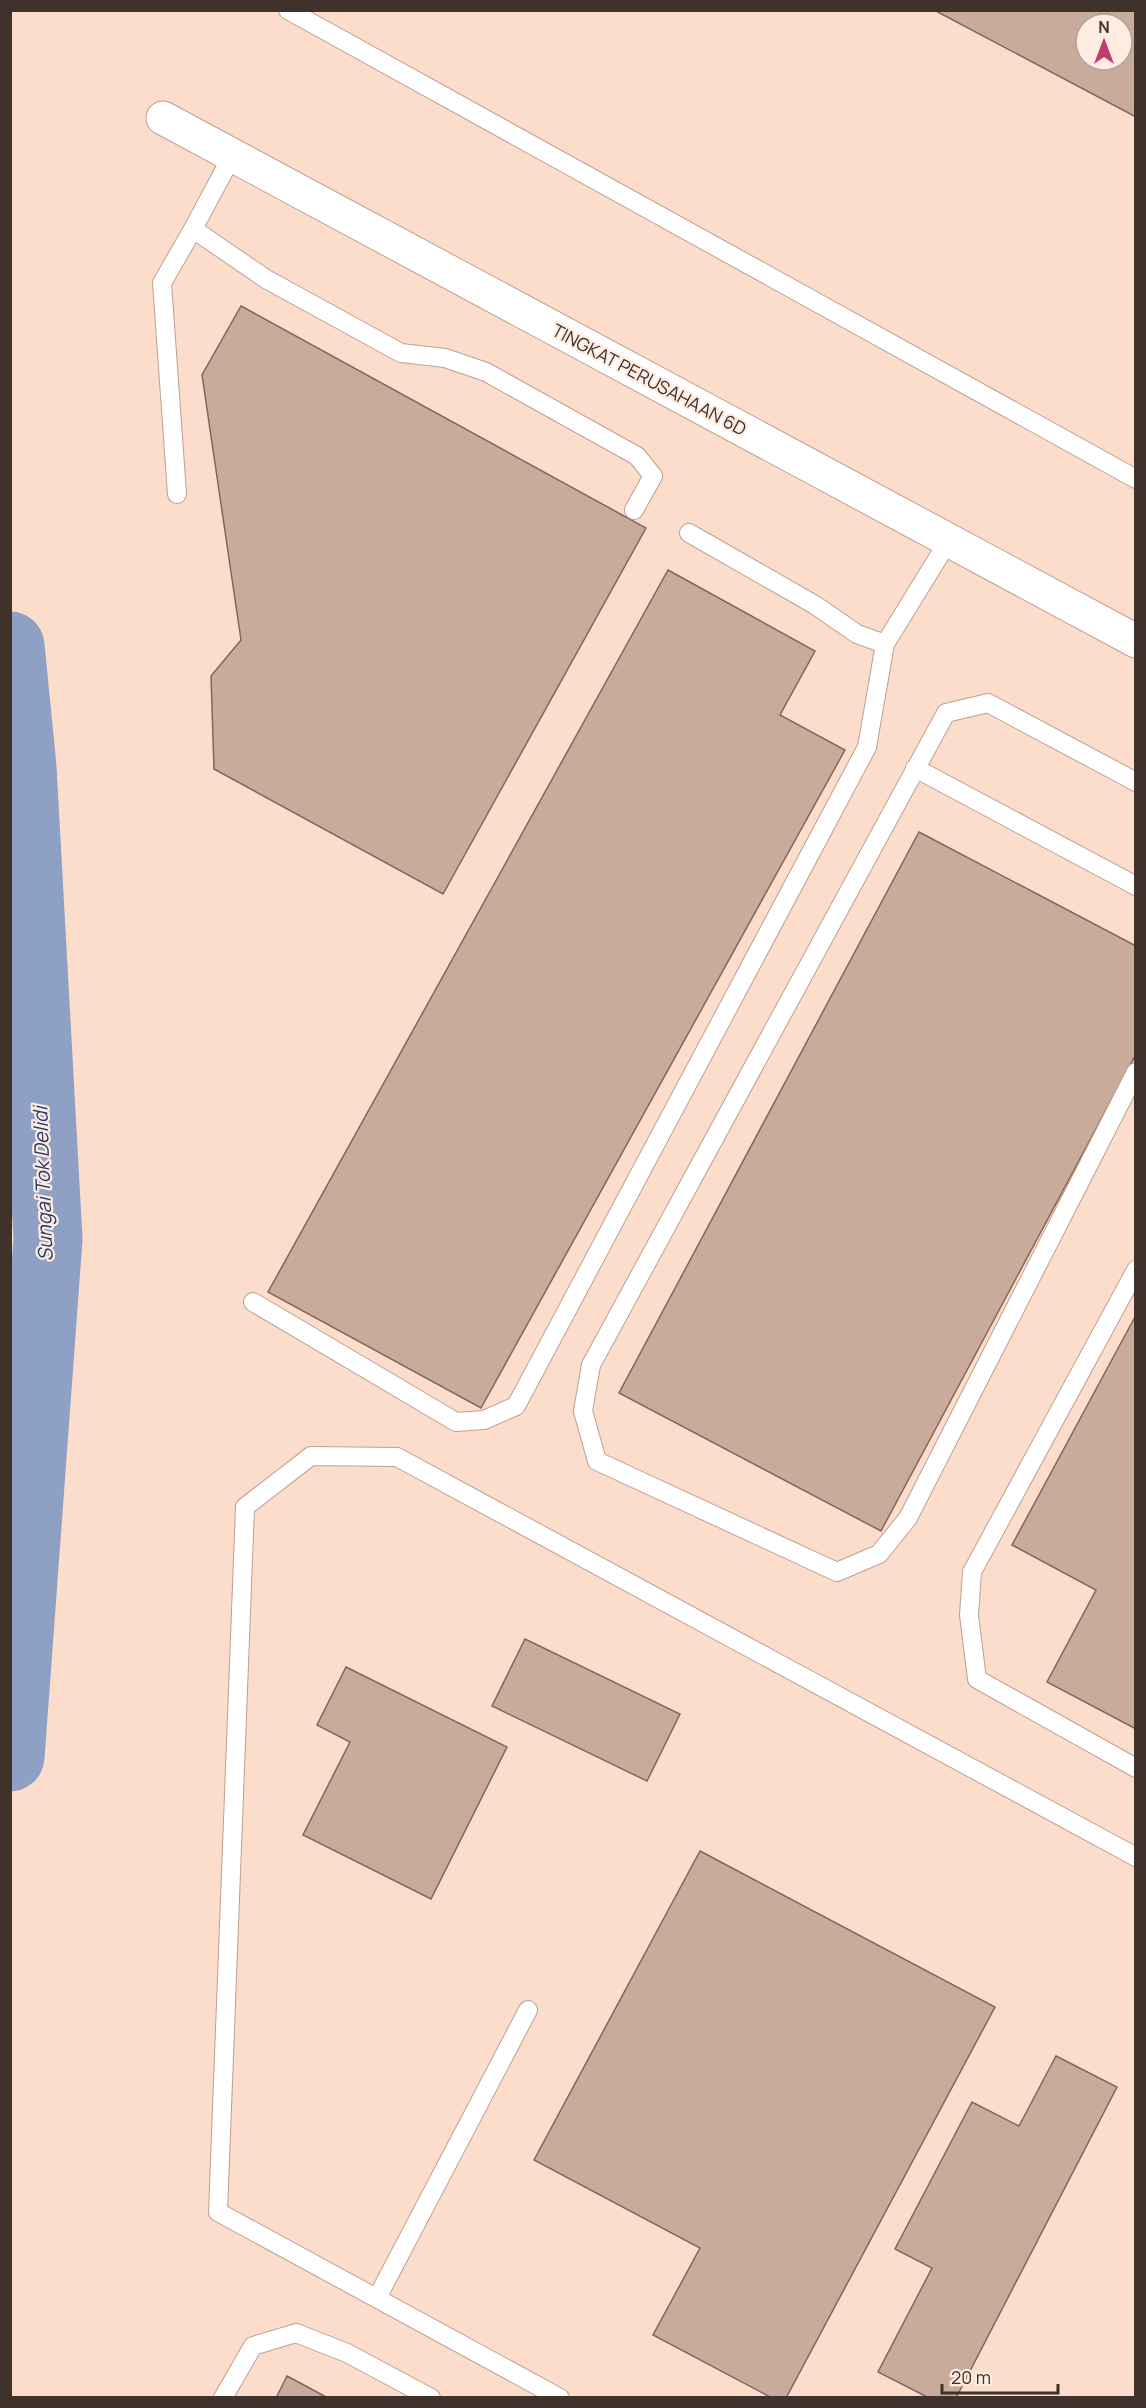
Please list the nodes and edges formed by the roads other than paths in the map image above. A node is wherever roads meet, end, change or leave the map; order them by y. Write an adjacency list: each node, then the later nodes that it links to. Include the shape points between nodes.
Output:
1 (288, 10): 5 (lane)
2 (163, 118): 3 (street, TINGKAT PERUSAHAAN 6D)
3 (232, 156): 4 (lane); 9 (street, TINGKAT PERUSAHAAN 6D)
4 (193, 229): 6 (lane, via 162,283); 7 (lane, via 266,279 401,353 444,358 486,372 637,456 653,476)
5 (1136, 479)
6 (177, 494)
7 (634, 510)
8 (689, 533): 11 (lane, via 815,604 856,634)
9 (949, 540): 10 (street, TINGKAT PERUSAHAAN 6D); 11 (lane)
10 (1136, 641)
11 (885, 644): 17 (lane, via 867,747 516,1406 484,1420 456,1422)
12 (915, 768): 13 (lane, via 946,713 988,703); 14 (lane); 15 (lane, via 591,1365 583,1411 597,1461 837,1572 879,1554 908,1518)
13 (1136, 782)
14 (1136, 886)
15 (1136, 1072)
16 (1136, 1270): 18 (lane, via 972,1572 969,1615 977,1679)
17 (253, 1302)
18 (1136, 1768)
19 (1136, 1857): 21 (lane, via 397,1457 311,1455 245,1508 216,2206 222,2216)
20 (528, 2010): 21 (lane)
21 (377, 2298): 24 (lane)
22 (223, 2397): 23 (lane, via 253,2346 296,2333 347,2353)
23 (431, 2397)
24 (560, 2397)

